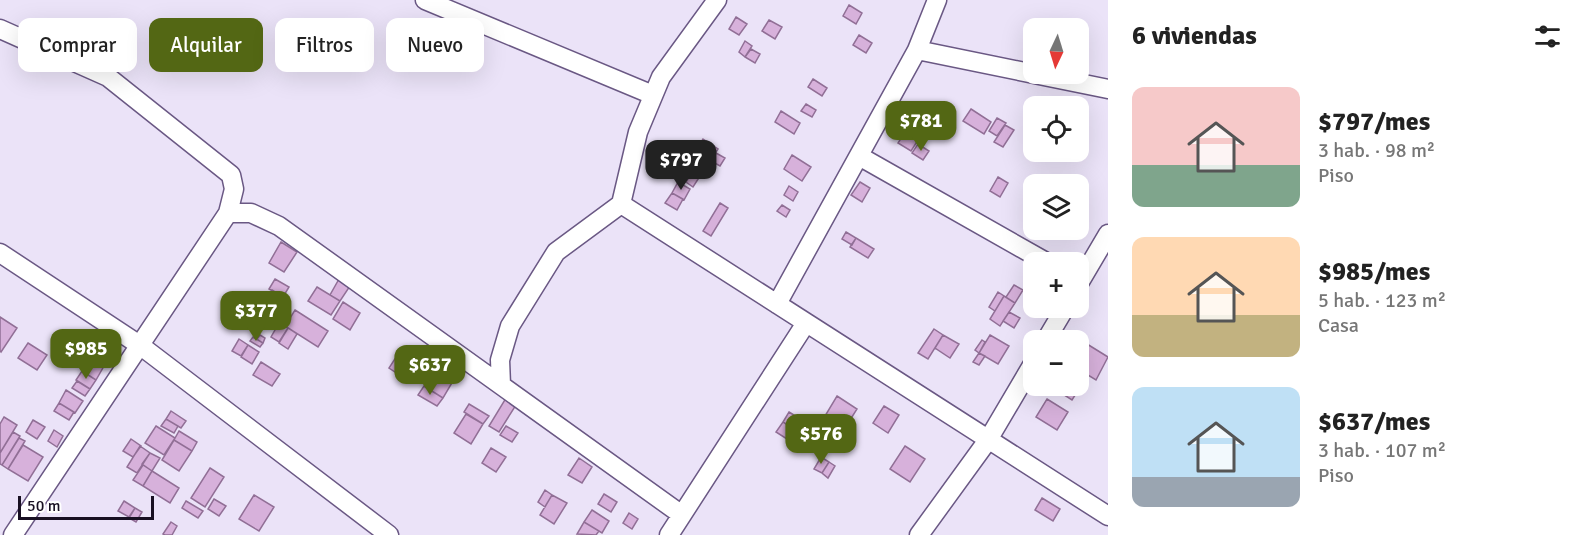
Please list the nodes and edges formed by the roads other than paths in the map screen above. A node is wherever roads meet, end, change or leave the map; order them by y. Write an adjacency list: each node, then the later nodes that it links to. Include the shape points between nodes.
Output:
1 (425, 0): 7 (street)
2 (717, 0): 7 (street, via 660,77)
3 (937, 0): 5 (street)
4 (0, 29): 10 (street, via 108,77 231,175 234,189)
5 (917, 50): 6 (street); 8 (street)
6 (1108, 89)
7 (654, 95): 9 (street, via 639,132)
8 (859, 156): 12 (street); 15 (street)
9 (621, 204): 15 (street); 19 (street, via 556,252 510,326 500,360)
10 (228, 213): 17 (street); 19 (street, via 251,213 279,226)
11 (1108, 234): 14 (street)
12 (1028, 252)
13 (0, 253): 17 (street)
14 (1089, 266)
15 (777, 304): 16 (street)
16 (806, 323): 20 (street); 21 (street)
17 (141, 346): 23 (street); 24 (street)
18 (1023, 381): 20 (street)
19 (501, 385): 21 (street)
20 (988, 440): 22 (street); 26 (street)
21 (682, 515): 25 (street)
22 (1108, 516)
23 (13, 535)
24 (389, 535)
25 (669, 535)
26 (919, 535)

